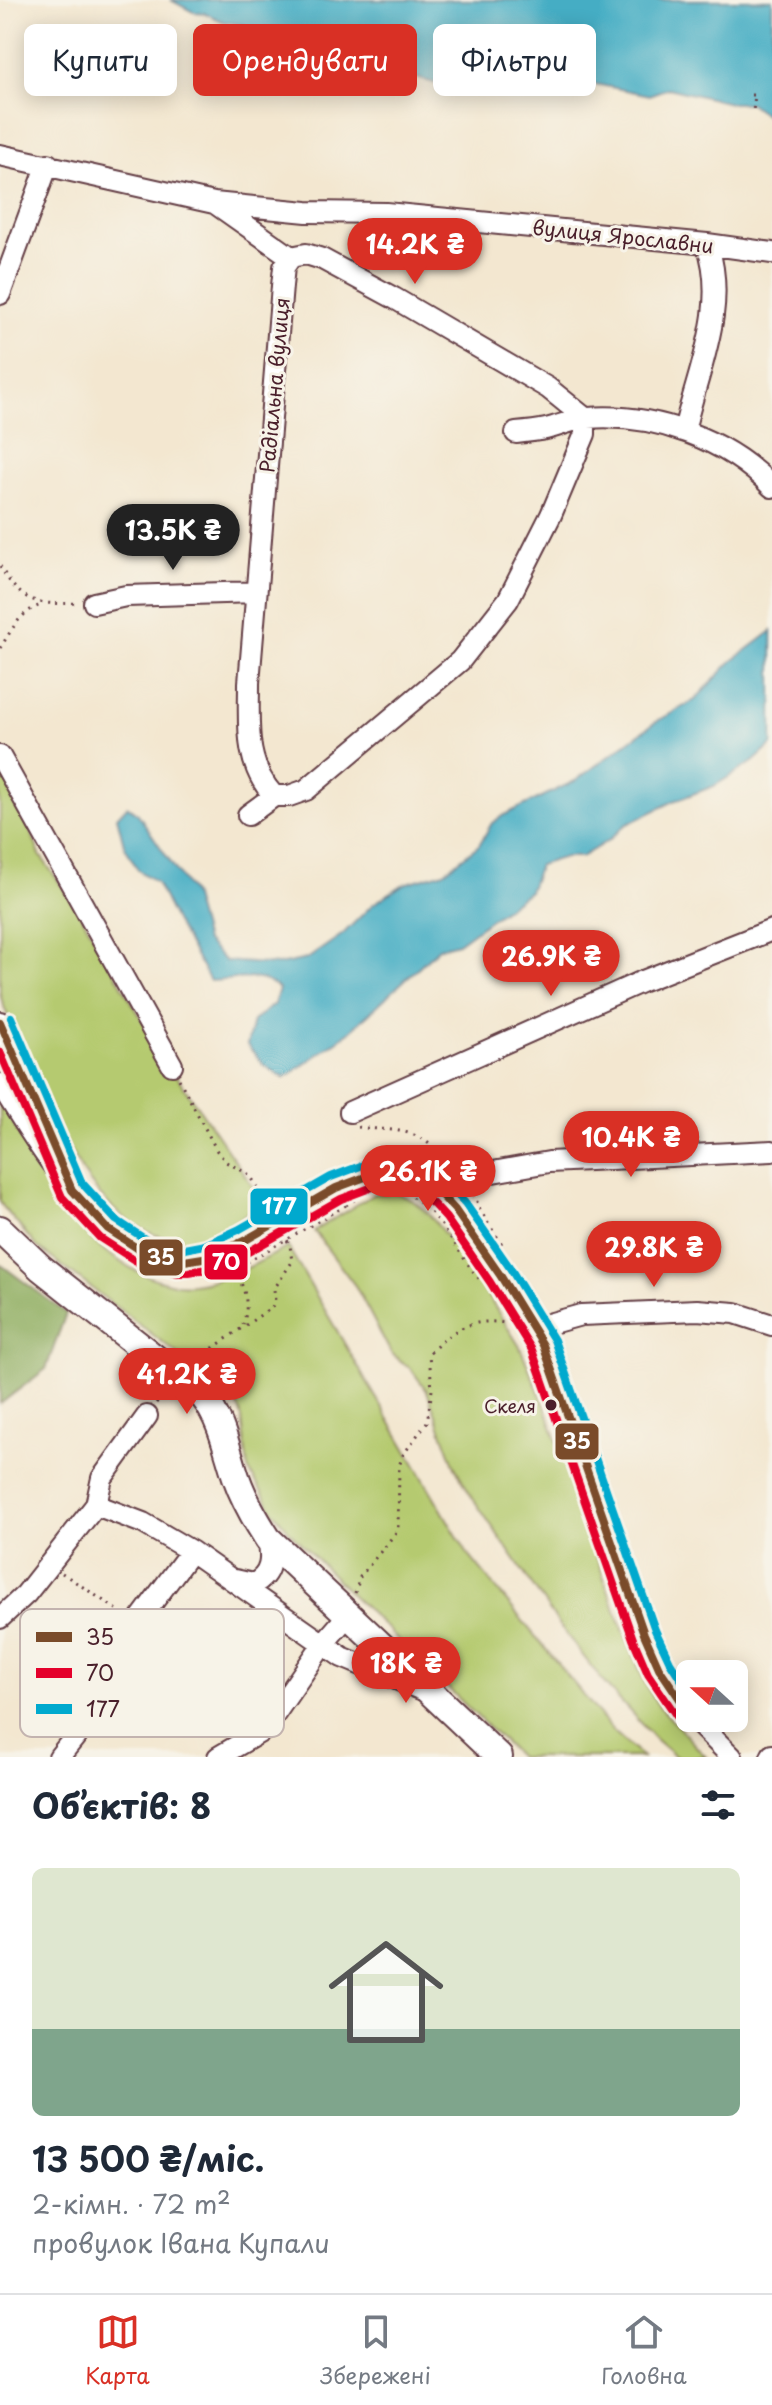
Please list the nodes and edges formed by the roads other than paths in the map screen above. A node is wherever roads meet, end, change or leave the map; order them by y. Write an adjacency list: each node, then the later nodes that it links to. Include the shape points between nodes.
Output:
1 (0, 155): 2 (street, вулиця Ярославни)
2 (48, 164): 3 (street, вулиця Ярославни); 7 (street)
3 (214, 203): 4 (street, вулиця Ярославни, via 386,213); 6 (street)
4 (707, 244): 5 (street, вулиця Ярославни); 9 (street, via 716,276 715,314)
5 (772, 253)
6 (291, 257): 8 (street, via 322,259 548,388); 12 (street, Радіальна вулиця, via 282,286)
7 (0, 294)
8 (585, 418): 9 (street); 10 (street); 15 (street, via 585,434 569,474 508,600 460,661 306,790)
9 (684, 431): 11 (street, via 710,440 755,469)
10 (516, 433)
11 (772, 487)
12 (256, 592): 13 (street, via 126,596); 15 (street, Радіальна вулиця, via 249,725 254,767)
13 (94, 603)
14 (0, 756): 19 (street)
15 (274, 796): 16 (street)
16 (248, 815)
17 (772, 930): 21 (street, via 643,981)
18 (0, 1022): 24 (street)
19 (172, 1065)
20 (0, 1084): 24 (street)
21 (350, 1112)
22 (772, 1151): 23 (street, via 549,1162)
23 (487, 1173)
24 (72, 1190): 27 (street, bridge, via 122,1240 178,1262 249,1250 341,1197 362,1177 407,1173 429,1184 455,1210)
25 (0, 1229): 30 (main road, via 41,1268 203,1396 222,1427 242,1493)
26 (772, 1325): 27 (street, via 735,1313 697,1310 581,1315)
27 (526, 1330): 39 (street, via 564,1400 644,1634)
28 (147, 1416): 29 (street, via 102,1478)
29 (96, 1505): 31 (street, via 143,1523); 37 (street, via 26,1594)
30 (268, 1539): 32 (street, via 272,1554 261,1580 253,1584); 33 (main road)
31 (191, 1551): 32 (street); 34 (street)
32 (231, 1579): 35 (street)
33 (349, 1608): 38 (street); 40 (main road)
34 (148, 1609)
35 (273, 1609)
36 (284, 1616): 38 (street)
37 (0, 1618)
38 (323, 1644): 40 (street); 41 (street)
39 (676, 1693)
40 (434, 1697): 47 (main road)
41 (284, 1701)
42 (708, 1732): 48 (street)
43 (75, 1737): 45 (street)
44 (252, 1737): 46 (street)
45 (59, 1757)
46 (218, 1757)
47 (499, 1757)
48 (732, 1757)

